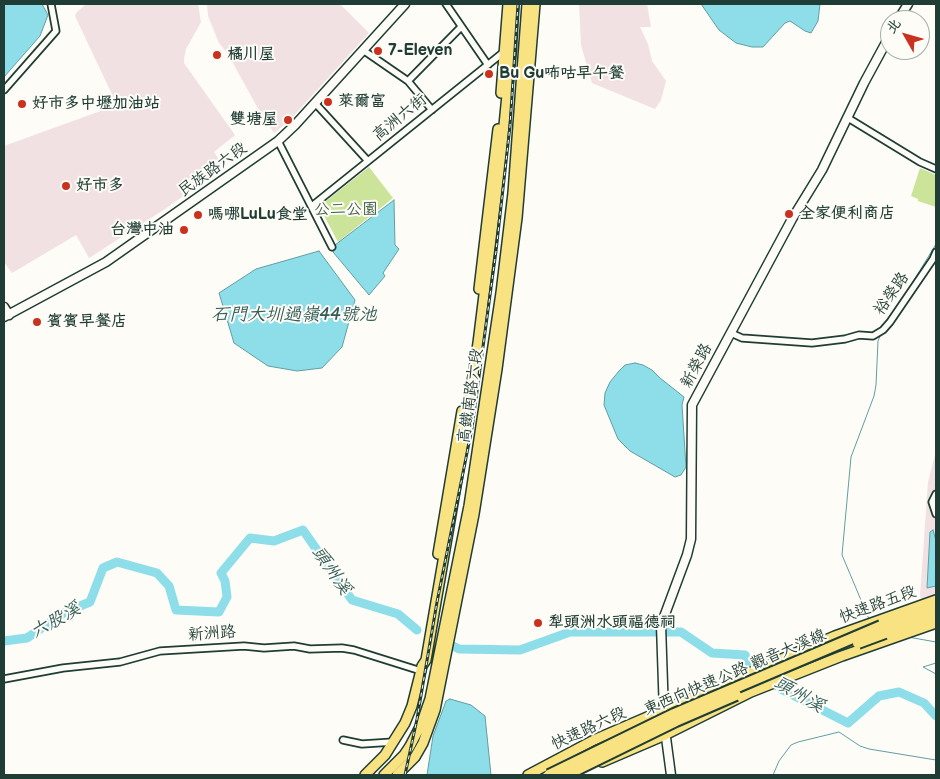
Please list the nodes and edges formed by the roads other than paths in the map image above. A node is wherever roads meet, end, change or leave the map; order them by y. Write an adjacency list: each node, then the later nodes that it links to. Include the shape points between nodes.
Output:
1 (51, 4): 14 (street, via 56,32)
2 (404, 4): 9 (street, 民族路六段)
3 (446, 4): 8 (street)
4 (508, 4): 10 (main road, 高鐵南路六段)
5 (514, 4): 25 (main road, 高鐵南路六段)
6 (527, 4): 21 (main road, 高鐵南路六段)
7 (534, 4): 24 (main road, 高鐵南路六段)
8 (461, 27): 12 (street); 13 (street)
9 (363, 50): 13 (street); 15 (street, 民族路六段)
10 (505, 51): 12 (street, 高洲六街); 22 (main road, 高鐵南路六段)
11 (880, 53): 17 (street, 新榮路)
12 (488, 65): 16 (street, 高洲六街)
13 (408, 80): 16 (street)
14 (4, 90)
15 (316, 103): 18 (street, 民族路六段); 19 (street)
16 (432, 110): 19 (street, 高洲六街)
17 (848, 118): 20 (street, via 920,162); 30 (street, 新榮路)
18 (278, 141): 23 (street); 29 (street, 民族路六段, via 106,262)
19 (368, 161): 23 (street, 高洲六街)
20 (936, 168)
21 (513, 193): 24 (main road); 31 (main road, 高鐵南路六段)
22 (490, 195): 25 (main road); 32 (main road, 高鐵南路六段)
23 (312, 206): 26 (street)
24 (517, 218): 35 (main road, 高鐵南路六段, via 497,369)
25 (493, 226): 32 (main road, 高鐵南路六段, via 478,344)
26 (332, 247)
27 (936, 252): 30 (street, 裕榮路, via 883,330 868,337 859,335 812,343 742,338)
28 (4, 306): 29 (street)
29 (6, 316)
30 (731, 333): 45 (street, 新榮路, via 692,405 691,539 661,625)
31 (476, 463): 32 (main road); 35 (main road, 高鐵南路六段)
32 (456, 469): 33 (main road, 高鐵南路六段)
33 (453, 487): 35 (main road); 38 (main road, 高鐵南路六段); 43 (main road, 高鐵南路六段, via 424,637)
34 (936, 494): 36 (street, via 932,502)
35 (472, 510): 37 (main road, 高鐵南路六段); 51 (main road, 高鐵南路六段, via 435,710 423,743)
36 (936, 514)
37 (466, 524): 38 (main road, via 455,522); 50 (main road, 高鐵南路六段, via 430,699 410,746)
38 (450, 525): 43 (main road, 高鐵南路六段)
39 (936, 600): 45 (main road, 快速路五段, via 835,636)
40 (936, 607): 53 (highway, 東西向快速公路 觀音大溪線, bridge, via 881,626 674,714)
41 (936, 615): 54 (highway, 東西向快速公路 觀音大溪線, bridge, via 807,663 676,721)
42 (936, 623): 46 (main road, via 760,688)
43 (422, 669): 44 (street, 新洲路, via 342,648 244,646 160,652 120,662); 48 (main road, 高鐵南路六段, via 412,706)
44 (4, 679)
45 (664, 711): 46 (street, 新榮路); 52 (main road, 快速路六段, via 594,740)
46 (665, 735): 55 (main road); 56 (street, 新榮路)
47 (343, 740): 48 (street, via 362,744)
48 (395, 742): 49 (main road, 高鐵南路六段)
49 (365, 775)
50 (384, 775)
51 (397, 775)
52 (528, 775)
53 (549, 775)
54 (566, 775)
55 (573, 775)
56 (670, 775)

